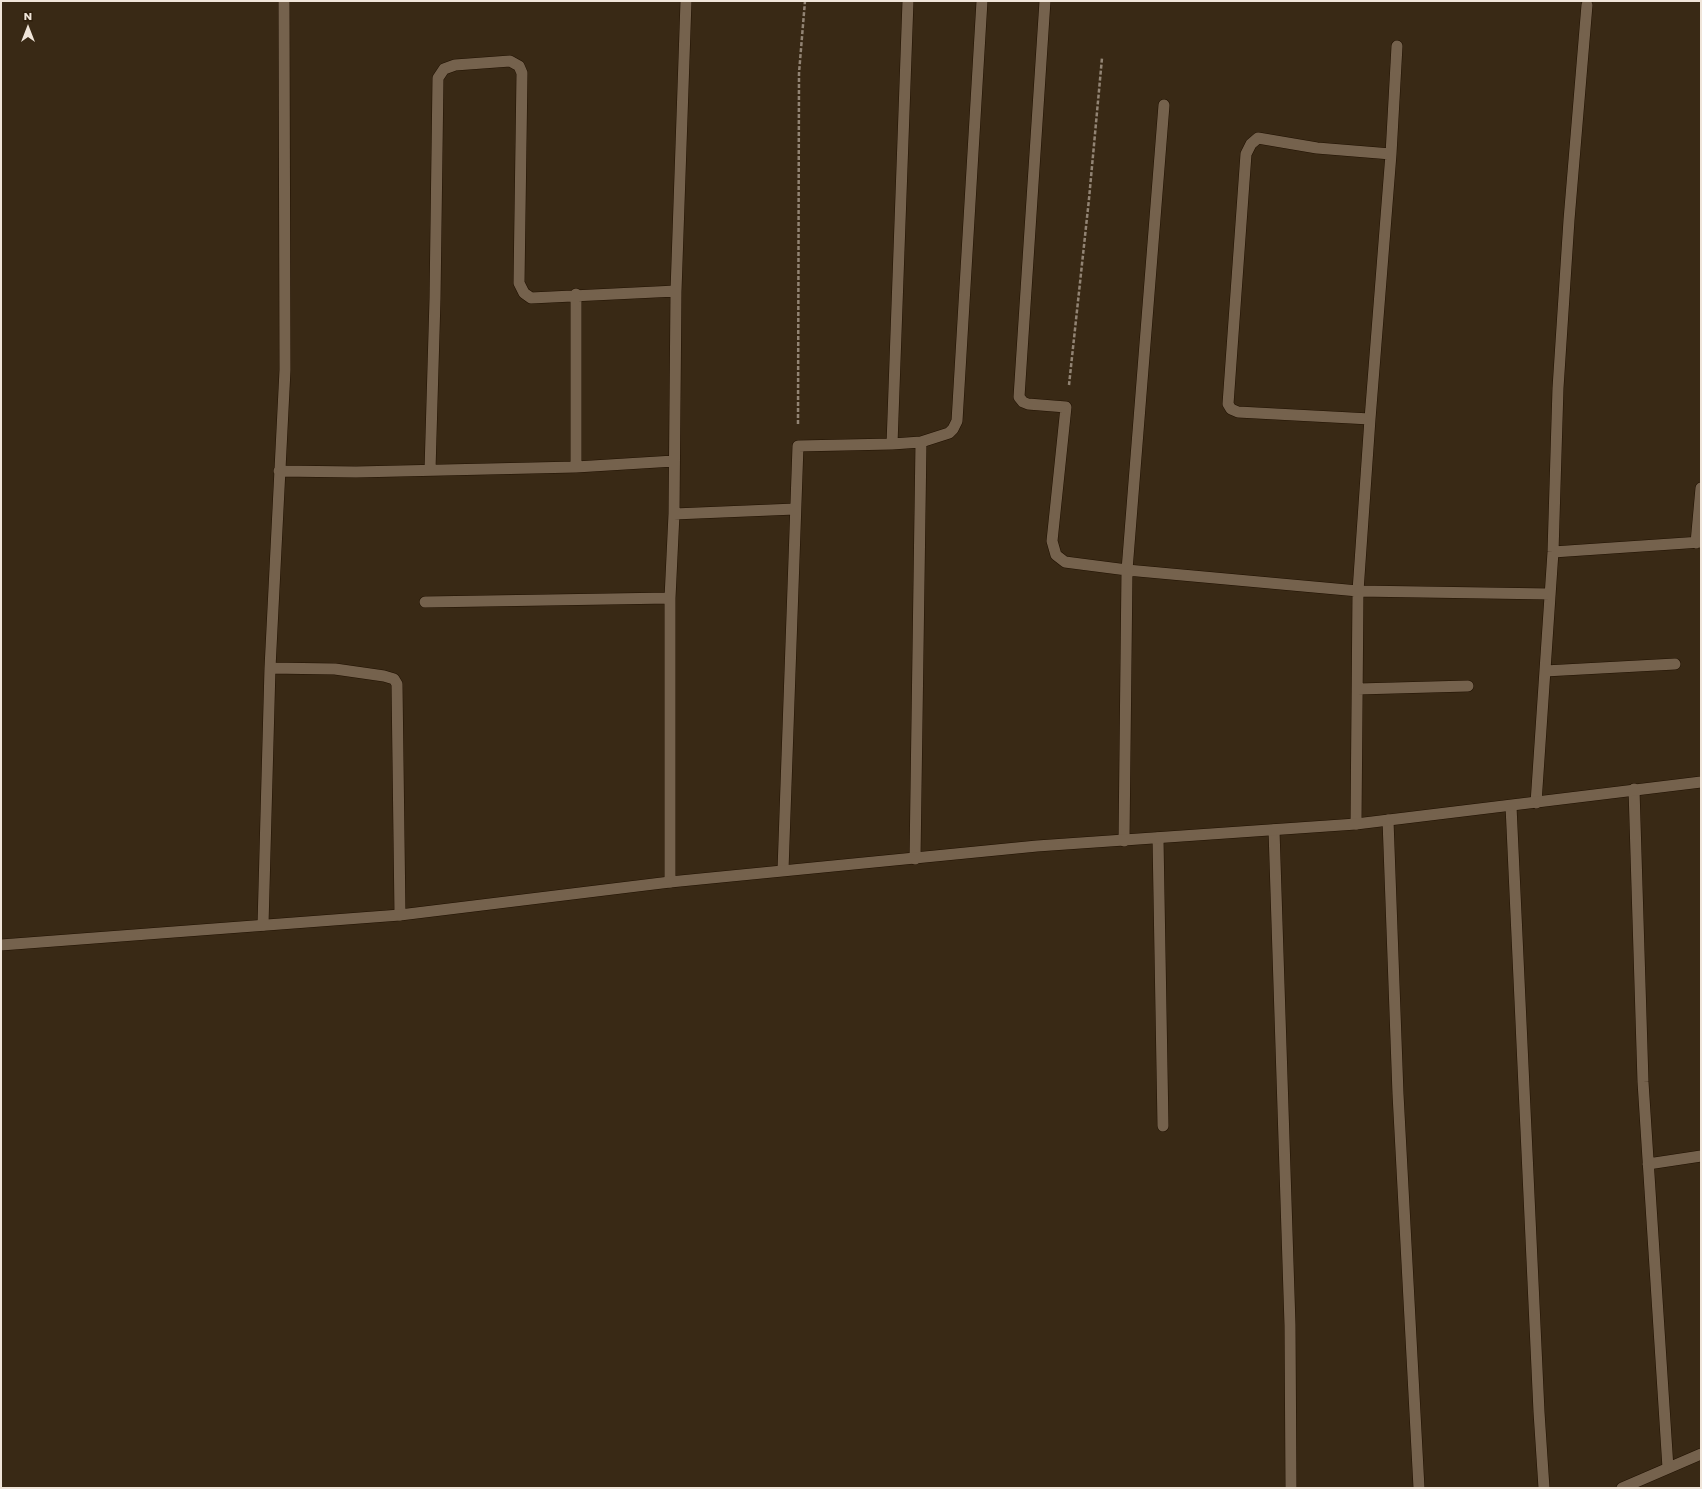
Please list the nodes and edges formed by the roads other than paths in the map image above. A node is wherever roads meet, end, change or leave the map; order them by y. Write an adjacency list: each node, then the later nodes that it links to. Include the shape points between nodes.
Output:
1 (686, 1): 10 (street)
2 (908, 1): 14 (street)
3 (982, 1): 13 (street, via 957,421 949,433)
4 (1045, 1): 24 (street, via 1019,397 1028,404 1066,407 1052,541 1056,555 1064,562)
5 (284, 2): 18 (street, via 285,370)
6 (1587, 5): 23 (street, via 1558,388)
7 (1397, 46): 9 (street)
8 (1164, 105): 24 (street)
9 (1391, 154): 12 (street); 12 (street, via 1317,148 1258,138 1246,154 1228,404 1231,409 1238,412)
10 (676, 291): 11 (street); 15 (street)
11 (576, 294): 16 (street); 17 (street, via 531,298 524,293 519,283 522,73 519,66 510,61 444,69 438,78)
12 (1370, 419): 25 (street)
13 (921, 442): 14 (street); 43 (street)
14 (892, 444): 20 (street, via 798,446)
15 (674, 461): 16 (street); 21 (street)
16 (576, 467): 17 (street)
17 (430, 470): 18 (street)
18 (279, 471): 30 (street)
19 (1701, 488): 22 (street)
20 (795, 509): 21 (street); 44 (street)
21 (674, 514): 27 (street)
22 (1699, 543): 23 (street)
23 (1553, 552): 26 (street)
24 (1127, 570): 25 (street); 42 (street)
25 (1358, 591): 26 (street); 33 (street)
26 (1550, 594): 31 (street)
27 (670, 598): 28 (street); 45 (street)
28 (425, 602)
29 (1675, 664): 31 (street)
30 (270, 668): 46 (street, via 335,669 384,676 394,679 397,684); 47 (street)
31 (1545, 671): 36 (street)
32 (1468, 686): 33 (street)
33 (1358, 689): 39 (street)
34 (1701, 782): 35 (street)
35 (1634, 789): 36 (street); 51 (street, via 1642,1074)
36 (1536, 803): 37 (street)
37 (1510, 806): 38 (street); 56 (street, via 1538,1412)
38 (1388, 820): 39 (street); 55 (street, via 1398,1094)
39 (1356, 824): 40 (street)
40 (1274, 830): 41 (street); 54 (street, via 1290,1325)
41 (1158, 838): 42 (street); 49 (street)
42 (1124, 841): 43 (street, via 1036,846)
43 (915, 859): 44 (street)
44 (783, 870): 45 (street)
45 (670, 882): 46 (street)
46 (400, 916): 47 (street)
47 (263, 925): 48 (street)
48 (1, 945)
49 (1163, 1126)
50 (1701, 1156): 51 (street)
51 (1648, 1164): 53 (street)
52 (1701, 1454): 53 (street)
53 (1668, 1468): 57 (street)
54 (1291, 1488)
55 (1419, 1488)
56 (1544, 1488)
57 (1622, 1488)

